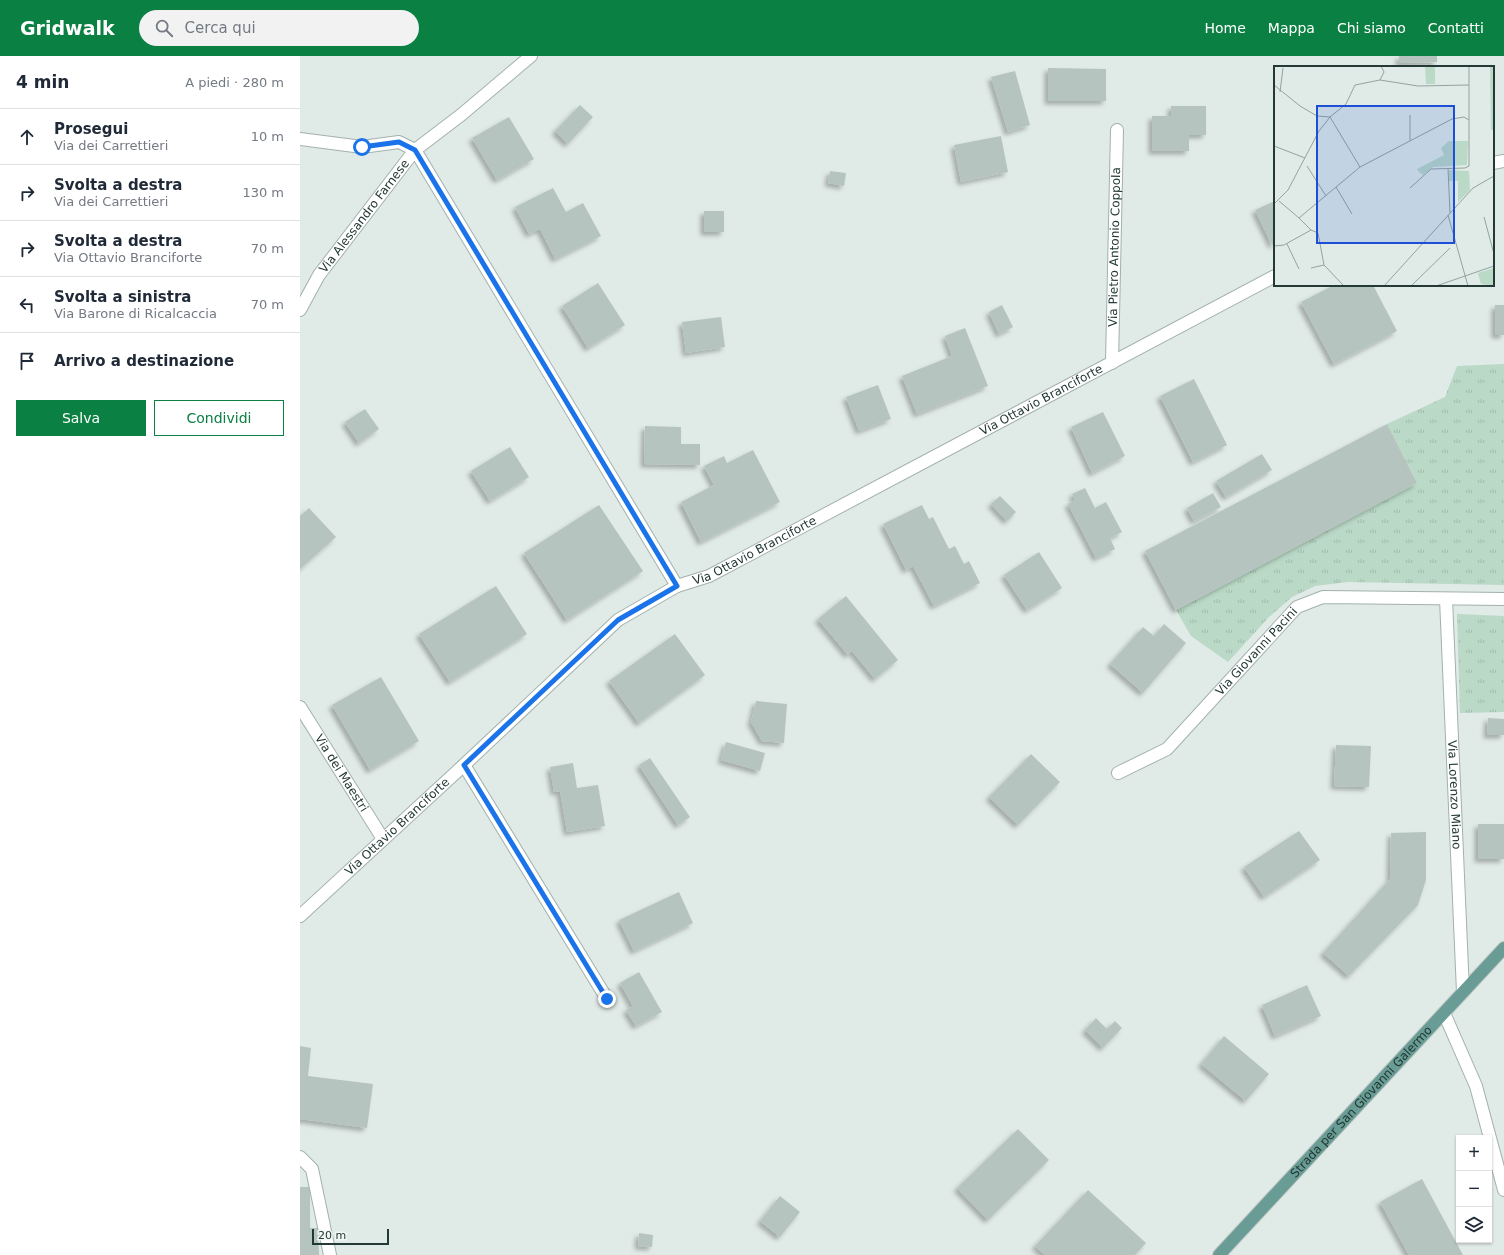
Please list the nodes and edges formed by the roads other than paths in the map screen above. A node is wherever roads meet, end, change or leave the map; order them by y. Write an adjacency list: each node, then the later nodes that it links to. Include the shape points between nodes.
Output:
1 (531, 56): 4 (street, Via Alessandro Farnese)
2 (1118, 130): 9 (street, Via Pietro Antonio Coppola)
3 (300, 139): 4 (street, via 362,147 399,142)
4 (415, 150): 8 (street, Via Alessandro Farnese, via 319,275); 10 (street)
5 (1504, 161): 6 (street)
6 (1494, 163)
7 (1274, 277): 9 (street, Via Ottavio Branciforte)
8 (300, 310)
9 (1112, 363): 10 (street, Via Ottavio Branciforte, via 709,576)
10 (677, 586): 14 (street, Via Ottavio Branciforte, via 618,620)
11 (1446, 599): 12 (street, Via Giovanni Pacini); 15 (street, Via Giovanni Pacini, via 1323,597 1297,607 1167,749); 19 (street, Via Lorenzo Miano)
12 (1504, 599)
13 (300, 707): 16 (street, Via dei Maestri)
14 (464, 765): 16 (street, Via Ottavio Branciforte); 20 (street)
15 (1118, 773)
16 (383, 839): 17 (street, Via Ottavio Branciforte)
17 (300, 916)
18 (1504, 948): 19 (main road, Strada per San Giovanni Galermo)
19 (1463, 992): 21 (main road, Strada per San Giovanni Galermo)
20 (607, 999)
21 (1444, 1012): 23 (street, via 1476,1086); 25 (main road, Strada per San Giovanni Galermo)
22 (300, 1157): 24 (street, via 312,1169)
23 (1504, 1190)
24 (330, 1255)
25 (1218, 1255)

